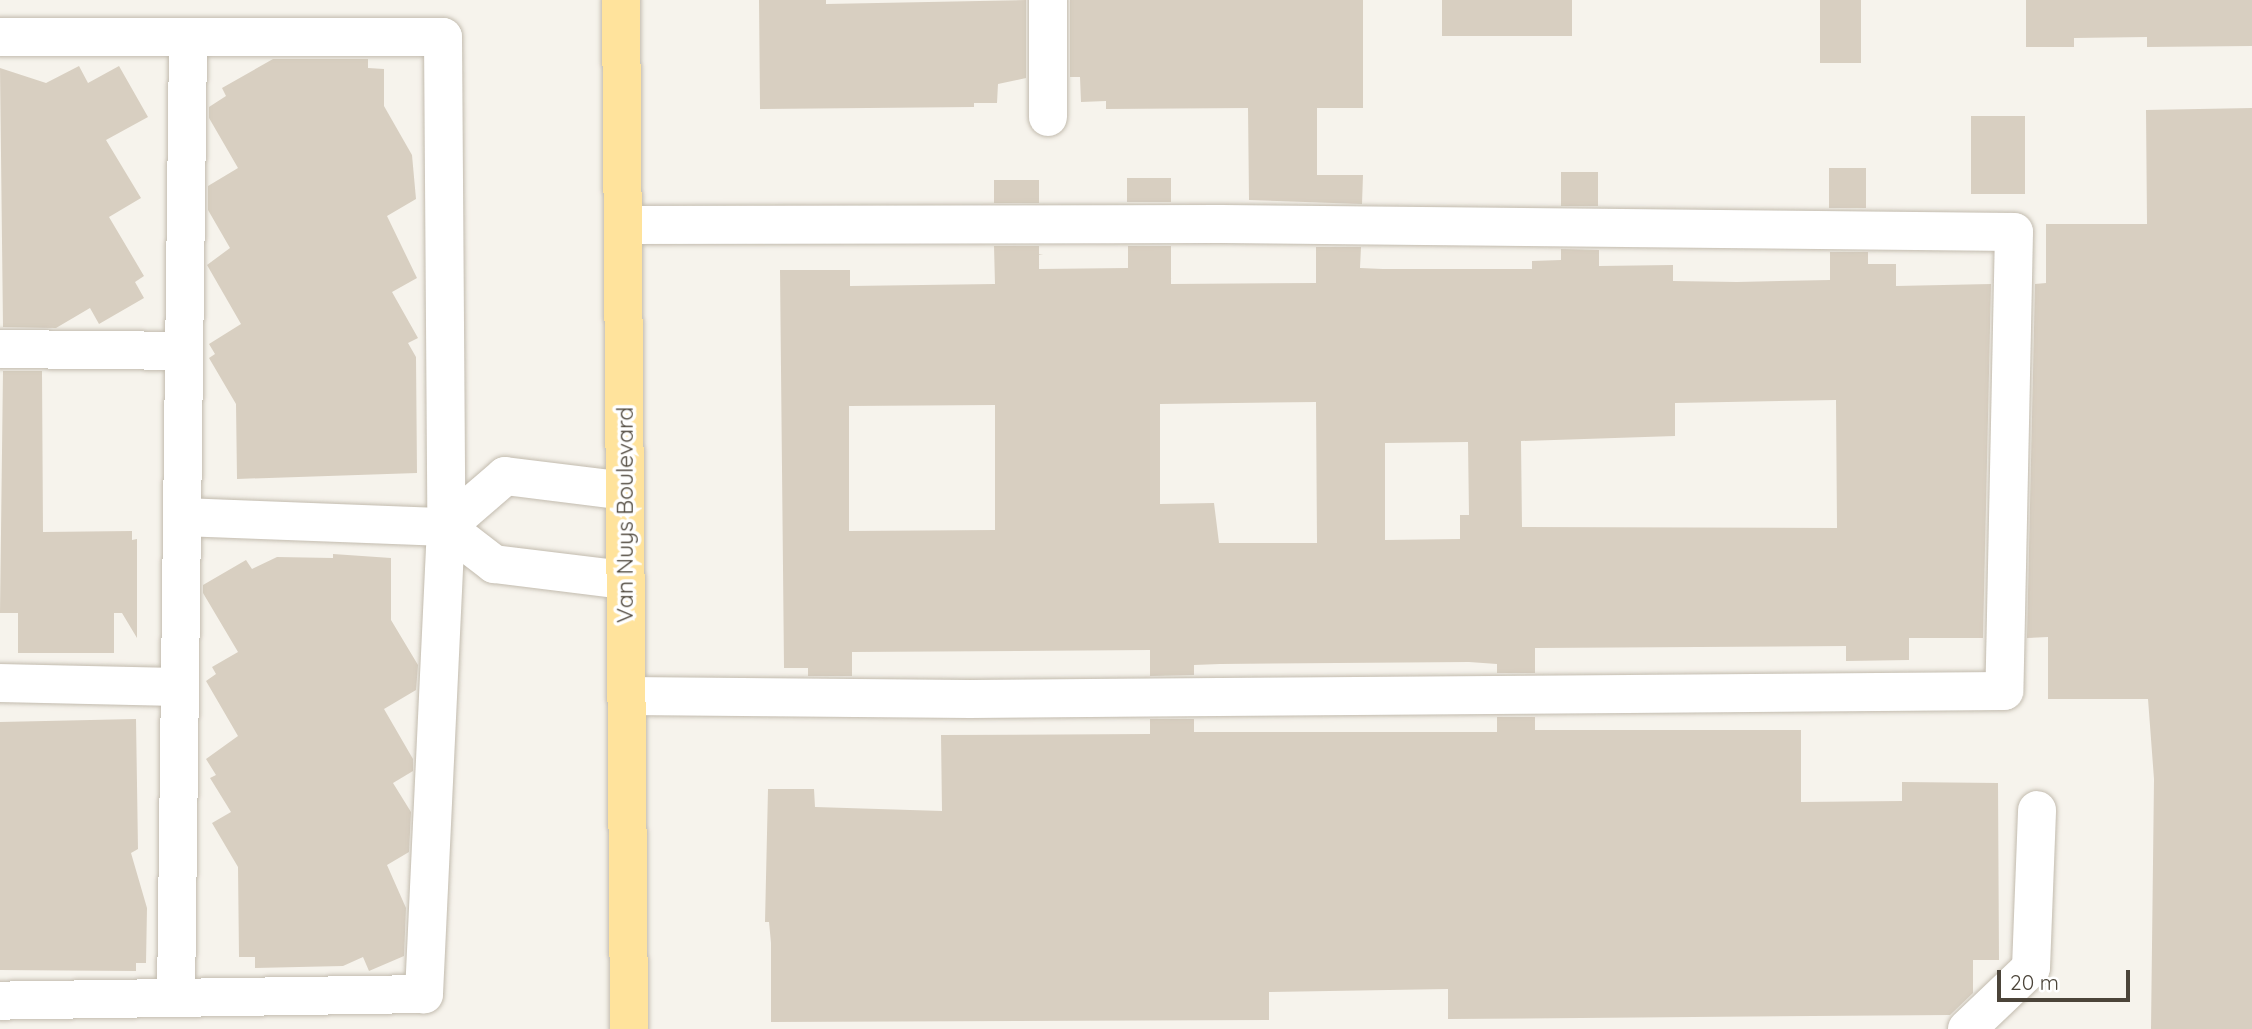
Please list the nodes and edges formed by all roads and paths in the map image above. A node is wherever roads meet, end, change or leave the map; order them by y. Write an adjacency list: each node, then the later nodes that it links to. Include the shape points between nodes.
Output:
1 (621, 0): 6 (main road, Van Nuys Boulevard)
2 (1048, 0): 5 (lane)
3 (0, 37): 4 (lane)
4 (188, 37): 8 (lane); 11 (lane, via 443,37)
5 (1048, 117)
6 (623, 225): 9 (main road, Van Nuys Boulevard); 15 (lane, via 1221,224 2014,232 2004,691 984,699)
7 (0, 349): 8 (lane)
8 (184, 351): 10 (lane)
9 (625, 491): 11 (lane, via 505,476); 12 (main road, Van Nuys Boulevard)
10 (182, 517): 11 (lane); 14 (lane)
11 (446, 527): 12 (lane, via 494,564); 17 (lane, via 425,995)
12 (625, 580): 15 (main road, Van Nuys Boulevard)
13 (0, 683): 14 (lane)
14 (180, 687): 17 (lane)
15 (627, 696): 19 (main road, Van Nuys Boulevard)
16 (2038, 810): 20 (lane, via 2031,968)
17 (176, 998): 18 (lane)
18 (0, 1001)
19 (629, 1029)
20 (1967, 1029)

